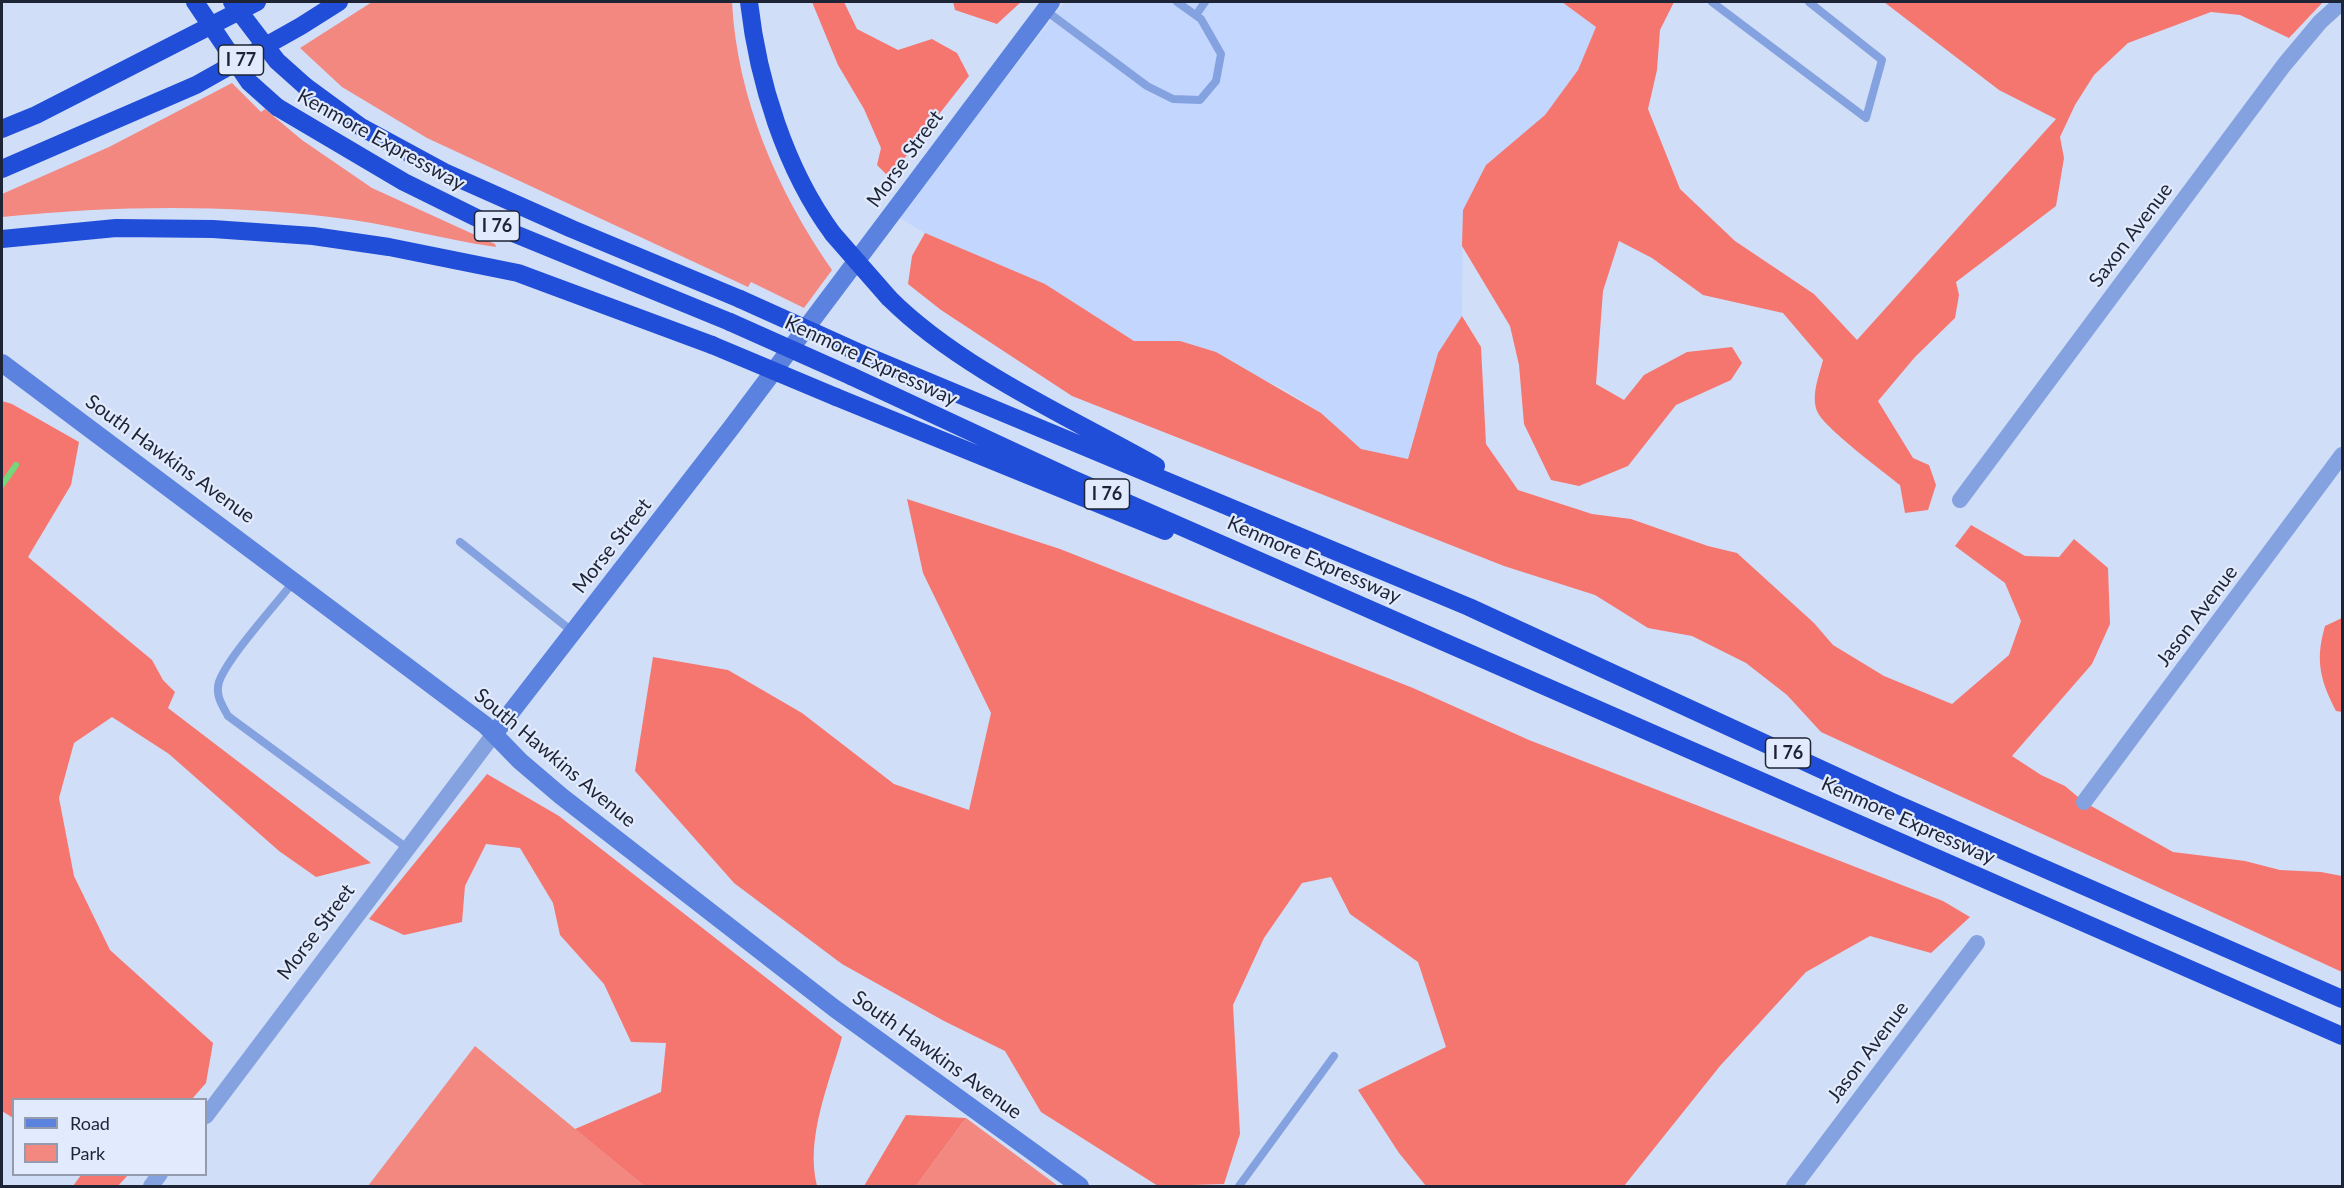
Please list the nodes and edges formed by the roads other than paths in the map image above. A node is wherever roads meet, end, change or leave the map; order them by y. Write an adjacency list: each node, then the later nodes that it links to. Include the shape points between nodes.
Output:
1 (195, 2): 22 (highway, Kenmore Expressway / I 76, bridge, via 249,82 277,107 404,182 482,220 730,322 1068,477)
2 (232, 2): 19 (highway, bridge, via 277,61 305,86 361,127 444,172 862,354)
3 (257, 2): 13 (highway, I 77, via 47,110)
4 (339, 2): 14 (highway, I 77, via 196,85)
5 (749, 2): 19 (highway, I 76, bridge, via 753,35 776,121 802,182 832,234 889,298 911,320 989,373)
6 (1177, 2): 12 (lane)
7 (1205, 2): 12 (lane)
8 (1712, 2): 9 (lane, via 1866,118 1882,60)
9 (1809, 2)
10 (2342, 2): 18 (street, Saxon Avenue, via 2284,65)
11 (1048, 6): 12 (lane, via 1147,86 1173,99 1200,100 1216,81 1221,54); 23 (street, Morse Street)
12 (1196, 15)
13 (2, 129)
14 (2, 169)
15 (2, 239): 22 (highway, bridge, via 116,228 190,228 313,236 518,273 712,345 1141,523)
16 (2, 363): 21 (street, South Hawkins Avenue)
17 (2343, 455): 25 (street, Jason Avenue)
18 (1960, 500)
19 (1233, 509): 28 (highway, Kenmore Expressway / I 76, via 1468,607 1892,802)
20 (460, 542): 23 (lane)
21 (295, 580): 24 (street, South Hawkins Avenue); 26 (lane, via 232,661 219,681 218,698 228,716)
22 (1365, 607): 29 (highway, Kenmore Expressway / I 76)
23 (573, 632): 24 (street, Morse Street)
24 (494, 734): 26 (street, Morse Street); 32 (street, South Hawkins Avenue, via 520,762 679,889 834,1008)
25 (2084, 802)
26 (407, 848): 31 (street, Morse Street)
27 (1977, 943): 34 (street, Jason Avenue)
28 (2343, 999)
29 (2343, 1036)
30 (1334, 1056): 33 (lane)
31 (207, 1115)
32 (1080, 1186)
33 (1239, 1186)
34 (1794, 1186)

